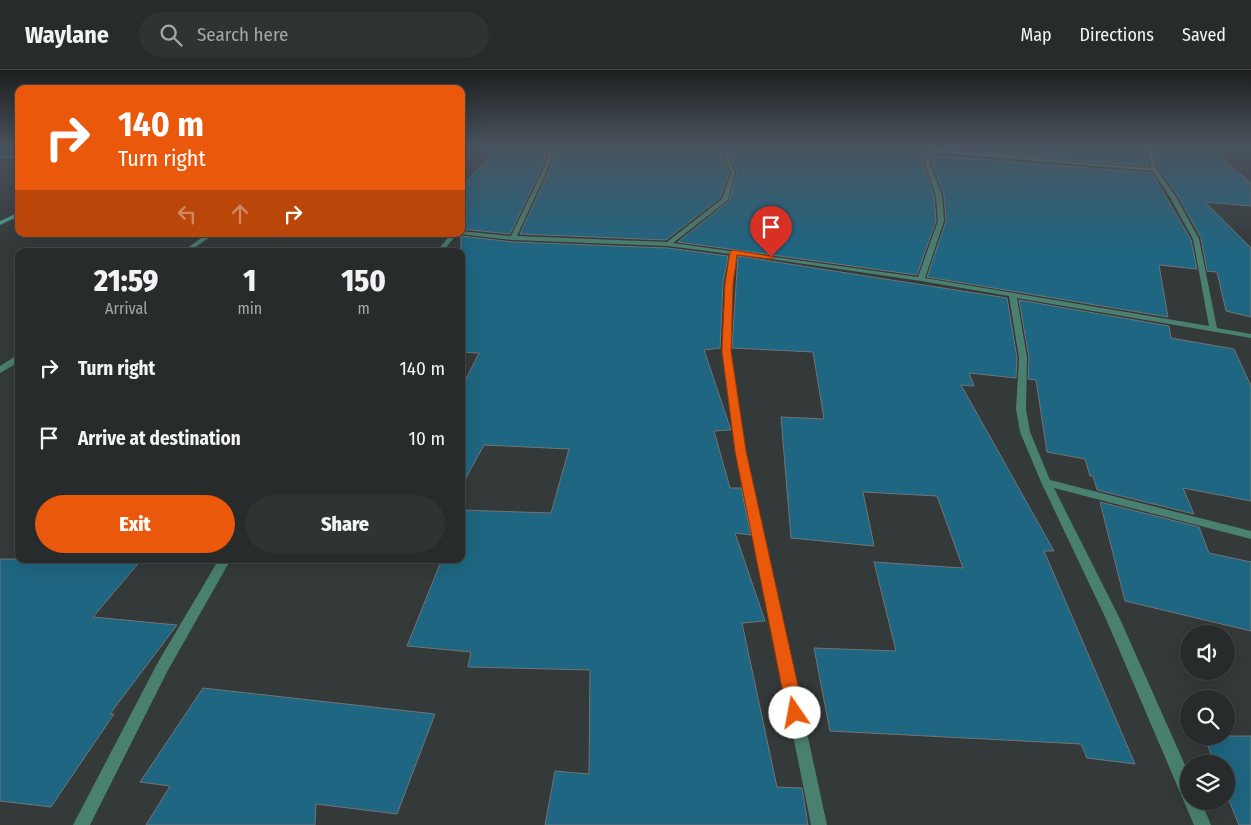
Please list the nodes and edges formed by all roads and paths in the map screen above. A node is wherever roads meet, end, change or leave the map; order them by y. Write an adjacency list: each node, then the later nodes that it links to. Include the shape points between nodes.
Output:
1 (539, 181): 10 (street)
2 (731, 181): 11 (street, via 725,200)
3 (933, 181): 15 (street, via 939,196 941,221)
4 (1163, 181): 17 (street, via 1196,239)
5 (15, 216): 6 (street)
6 (0, 222)
7 (465, 233): 10 (street)
8 (206, 237): 12 (street)
9 (452, 237): 13 (street)
10 (513, 238): 11 (street)
11 (668, 244): 14 (street)
12 (190, 248)
13 (442, 248)
14 (733, 252): 15 (street); 27 (street, via 726,351 741,451)
15 (921, 279): 16 (street)
16 (1013, 296): 17 (street); 21 (street, via 1023,358 1021,409 1025,432)
17 (1213, 328): 18 (street)
18 (1251, 336)
19 (15, 361): 20 (street)
20 (0, 370)
21 (1046, 482): 22 (street); 24 (street, via 1113,619)
22 (1251, 534)
23 (223, 563): 26 (street, via 162,668)
24 (1180, 772)
25 (1196, 810): 28 (street)
26 (81, 825)
27 (819, 825)
28 (1203, 825)

